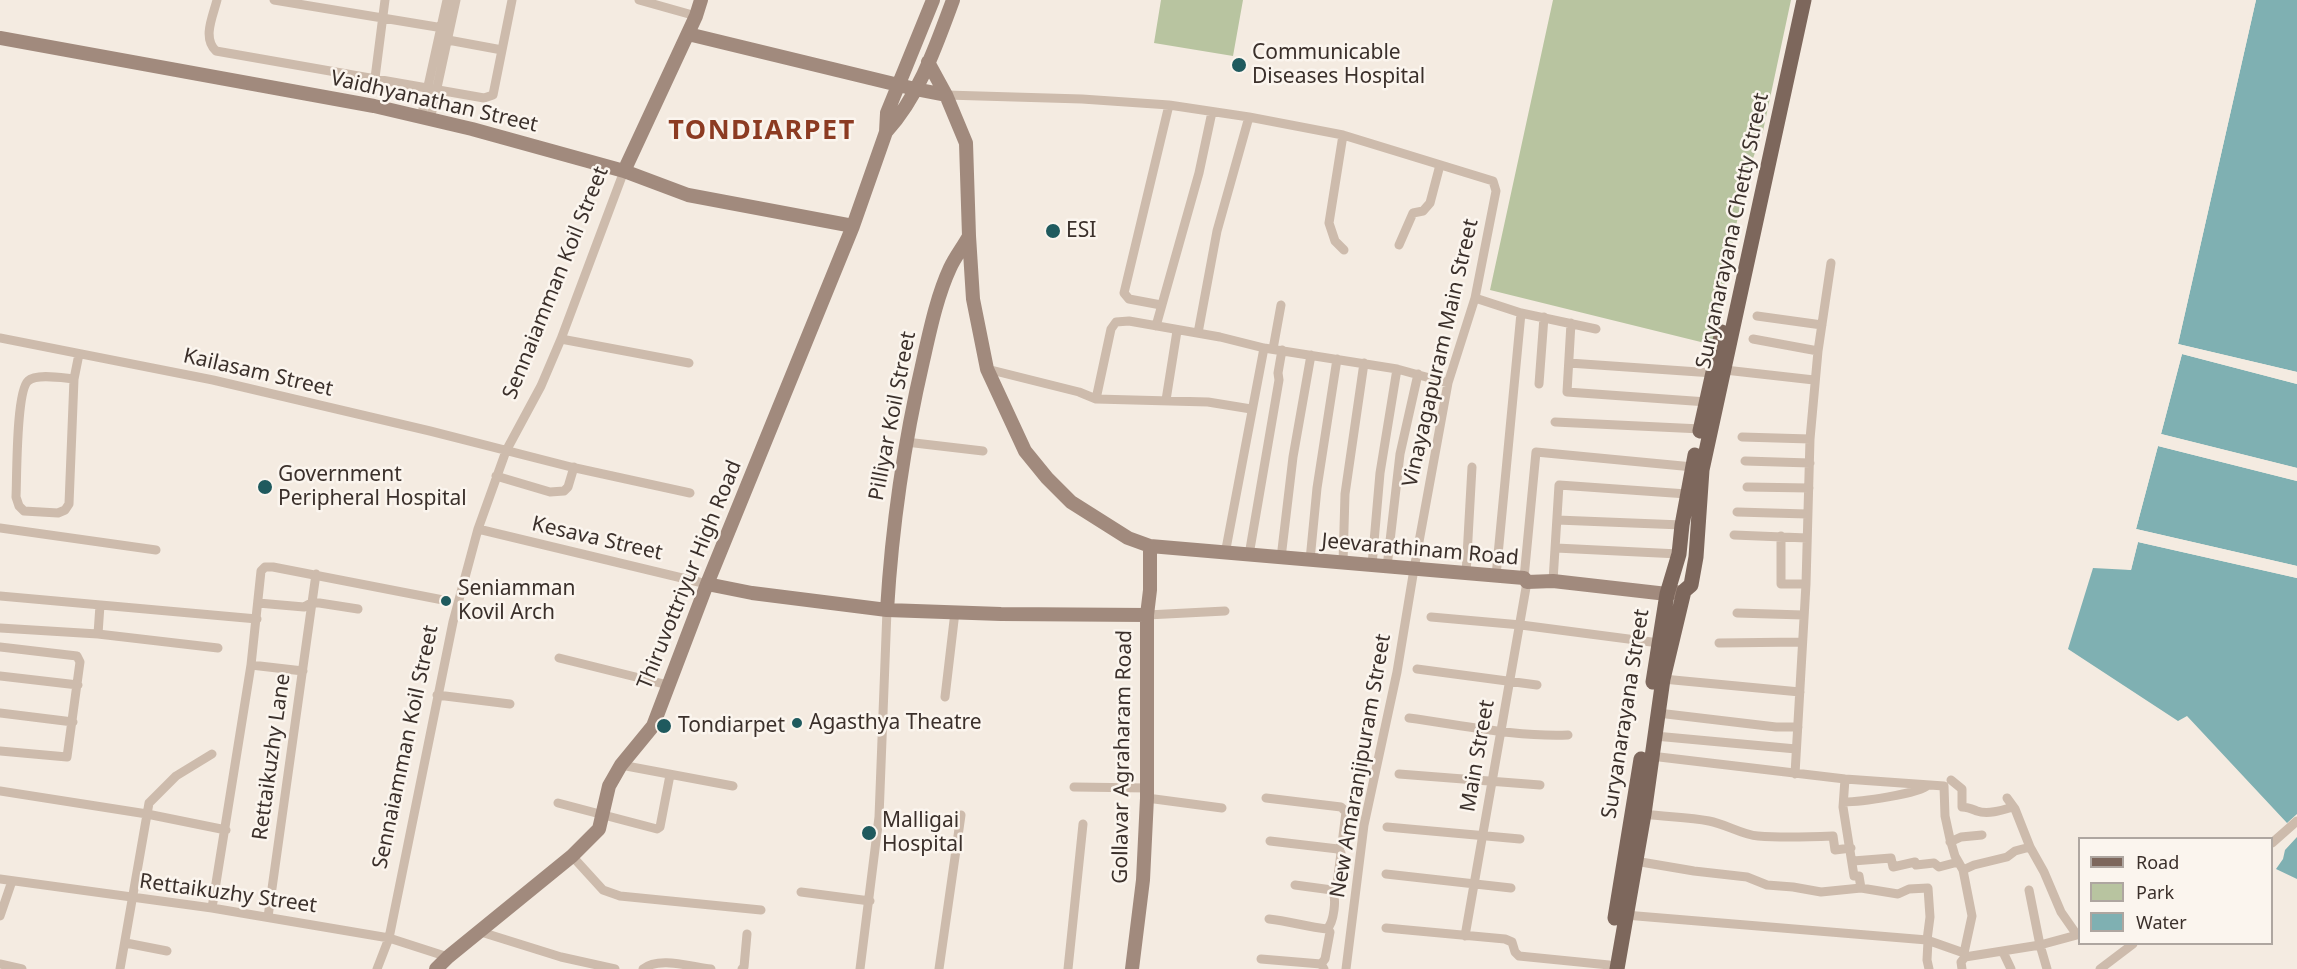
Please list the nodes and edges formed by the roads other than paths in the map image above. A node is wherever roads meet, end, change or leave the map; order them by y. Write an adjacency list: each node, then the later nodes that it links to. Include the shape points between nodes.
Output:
1 (217, 0): 22 (street, via 208,38 216,51)
2 (274, 0): 15 (street)
3 (385, 0): 15 (street)
4 (447, 0): 16 (street)
5 (456, 0): 16 (street)
6 (512, 0): 20 (street)
7 (639, 0): 13 (street)
8 (701, 0): 14 (main road, Sennaiamman Koil Street)
9 (933, 0): 23 (main road, Thiruvottriyur High Road)
10 (954, 0): 21 (main road, Thiruvottriyur High Road)
11 (1795, 0): 65 (main road, Suryanarayana Chetty Street)
12 (1804, 0): 65 (main road, Suryanarayana Chetty Street)
13 (669, 4): 14 (street)
14 (696, 16): 17 (main road, Sennaiamman Koil Street)
15 (383, 18): 16 (street); 22 (street)
16 (446, 29): 19 (street); 24 (street)
17 (688, 34): 23 (main road); 34 (main road, Sennaiamman Koil Street)
18 (0, 38): 30 (main road, Vaidhyanathan Street, via 374,106)
19 (448, 40): 20 (street); 24 (street)
20 (502, 50): 24 (street, via 493,95 489,98)
21 (928, 62): 25 (main road, Thiruvottriyur High Road); 26 (main road, Jeevarathinam Road)
22 (375, 78): 24 (street)
23 (899, 85): 25 (main road); 31 (main road, Thiruvottriyur High Road, via 887,113)
24 (432, 88): 30 (street)
25 (915, 89): 26 (main road); 31 (main road, Thiruvottriyur High Road, via 903,114)
26 (946, 94): 27 (street); 36 (main road, Jeevarathinam Road, via 966,143)
27 (1169, 105): 28 (street); 41 (street, via 1124,293 1129,298)
28 (1212, 112): 29 (street); 41 (street)
29 (1249, 117): 32 (street); 51 (street, via 1217,231)
30 (426, 119): 34 (main road, Vaidhyanathan Street)
31 (886, 132): 35 (main road, Thiruvottriyur High Road)
32 (1343, 135): 33 (street); 38 (street, via 1329,223 1335,241)
33 (1440, 165): 37 (street, via 1430,203 1423,211 1413,213); 40 (street, Vinayagapuram Main Street, via 1493,182 1496,191)
34 (624, 171): 35 (main road, Vaidhyanathan Street, via 688,195); 53 (street, Sennaiamman Koil Street)
35 (853, 226): 118 (main road, Thiruvottriyur High Road)
36 (969, 236): 63 (main road, Jeevarathinam Road, via 974,299); 79 (main road, Pilliyar Koil Street, via 946,277)
37 (1399, 245)
38 (1344, 250)
39 (1831, 263): 47 (street)
40 (1475, 298): 43 (street); 69 (street, Vinayagapuram Main Street)
41 (1161, 305): 48 (street)
42 (1281, 305): 55 (street)
43 (1521, 313): 45 (street); 115 (street)
44 (1757, 316): 47 (street)
45 (1544, 317): 46 (street); 70 (street)
46 (1571, 323): 49 (street); 62 (street)
47 (1822, 325): 56 (street)
48 (1156, 326): 50 (street); 71 (street, via 1116,322 1111,329)
49 (1596, 329)
50 (1178, 331): 51 (street); 72 (street)
51 (1198, 333): 55 (street)
52 (0, 338): 57 (street, Kailasam Street)
53 (561, 339): 60 (street); 80 (street, Sennaiamman Koil Street)
54 (1753, 339): 56 (street)
55 (1273, 349): 58 (street); 74 (street); 106 (street, via 1279,380)
56 (1818, 351): 68 (street)
57 (79, 354): 67 (street); 80 (street, Kailasam Street, via 213,380)
58 (1311, 354): 59 (street); 107 (street)
59 (1337, 359): 61 (street); 108 (street)
60 (689, 363)
61 (1364, 363): 64 (street); 109 (street, via 1345,494)
62 (1569, 363): 65 (street); 73 (street, via 1567,392)
63 (987, 369): 71 (street); 101 (main road, Jeevarathinam Road, via 1025,451 1047,478 1071,502 1128,538)
64 (1397, 369): 66 (street); 110 (street, via 1380,473)
65 (1719, 371): 68 (street); 73 (main road, Suryanarayana Chetty Street); 86 (main road, Suryanarayana Chetty Street)
66 (1418, 374): 69 (street); 111 (street, via 1400,454)
67 (74, 379): 67 (street, via 69,504 58,513 24,511 16,496 20,407 26,382 33,378)
68 (1814, 380): 78 (street)
69 (1448, 383): 112 (street, Vinayagapuram Main Street)
70 (1539, 384)
71 (1096, 399): 72 (street)
72 (1166, 400): 74 (street)
73 (1707, 402): 76 (main road, Suryanarayana Chetty Street)
74 (1251, 410): 104 (street)
75 (1555, 422): 76 (street)
76 (1701, 429): 86 (main road, Suryanarayana Chetty Street)
77 (1742, 437): 78 (street)
78 (1810, 439): 83 (street)
79 (906, 442): 81 (street); 128 (main road, Pilliyar Koil Street)
80 (506, 450): 84 (street, Kailasam Street); 87 (street, Sennaiamman Koil Street)
81 (983, 451)
82 (1745, 461): 83 (street)
83 (1810, 463): 89 (street)
84 (574, 467): 87 (street, via 564,491 550,492); 90 (street, Kailasam Street)
85 (1472, 467): 114 (street)
86 (1697, 468): 91 (main road, Suryanarayana Street); 116 (street, Main Street, via 1536,452); 120 (main road, Suryanarayana Street, via 1696,557 1691,585)
87 (496, 476): 97 (street, Sennaiamman Koil Street)
88 (1747, 487): 89 (street)
89 (1809, 488): 93 (street)
90 (690, 493)
91 (1688, 494): 94 (street, via 1559,485); 95 (main road, Suryanarayana Street)
92 (1737, 512): 93 (street)
93 (1807, 514): 100 (street)
94 (1557, 520): 95 (street); 102 (street)
95 (1682, 525): 105 (main road, Suryanarayana Street)
96 (0, 528): 103 (street)
97 (478, 529): 118 (street, Kesava Street); 124 (street, Sennaiamman Koil Street)
98 (1734, 536): 99 (street)
99 (1781, 536): 100 (street); 119 (street, via 1781,584)
100 (1807, 538): 119 (street)
101 (1150, 546): 104 (main road, Jeevarathinam Road); 132 (main road, Gollavar Agraharam Road)
102 (1556, 548): 105 (street); 117 (street)
103 (156, 550)
104 (1226, 554): 106 (main road, Jeevarathinam Road)
105 (1679, 554): 121 (main road, Suryanarayana Street)
106 (1249, 555): 107 (main road, Jeevarathinam Road)
107 (1281, 558): 108 (main road, Jeevarathinam Road)
108 (1310, 560): 109 (main road, Jeevarathinam Road)
109 (1343, 563): 110 (main road, Jeevarathinam Road)
110 (1372, 566): 111 (main road, Jeevarathinam Road)
111 (1387, 567): 112 (main road, Jeevarathinam Road)
112 (1414, 569): 114 (main road, Jeevarathinam Road); 258 (street, New Amaranjipuram Street, via 1397,672 1364,825)
113 (316, 574): 123 (street, Rettaikuzhy Lane); 124 (street); 125 (street, via 265,567 261,571)
114 (1466, 574): 115 (main road, Jeevarathinam Road)
115 (1496, 576): 116 (main road, Jeevarathinam Road)
116 (1526, 580): 117 (main road, Jeevarathinam Road); 136 (street, Main Street)
117 (1553, 581): 121 (main road, Jeevarathinam Road)
118 (707, 584): 128 (main road); 153 (main road, Thiruvottriyur High Road)
119 (1806, 584): 133 (street)
120 (1684, 591): 121 (main road, Jeevarathinam Road); 149 (main road, Suryanarayana Street)
121 (1667, 594): 140 (main road, Suryanarayana Street)
122 (0, 596): 126 (street)
123 (313, 602): 125 (street, via 303,608); 127 (street); 147 (street, Rettaikuzhy Lane)
124 (450, 602): 155 (street, Sennaiamman Koil Street)
125 (258, 603): 135 (street)
126 (100, 605): 135 (street); 138 (street)
127 (358, 609)
128 (887, 610): 130 (main road); 221 (street, via 879,817)
129 (1225, 611): 132 (street)
130 (956, 612): 132 (main road); 156 (street)
131 (1737, 613): 133 (street)
132 (1147, 615): 182 (main road, Gollavar Agraharam Road)
133 (1803, 615): 139 (street)
134 (1431, 617): 136 (street)
135 (257, 619): 145 (street)
136 (1521, 625): 140 (street); 150 (street, Main Street)
137 (0, 628): 138 (street)
138 (98, 634): 143 (street)
139 (1802, 642): 141 (street); 154 (street)
140 (1659, 643): 245 (main road, Suryanarayana Street, via 1623,859)
141 (1719, 643)
142 (0, 647): 151 (street, via 77,656)
143 (218, 648)
144 (558, 658): 153 (street)
145 (251, 665): 147 (street); 196 (street)
146 (1417, 669): 150 (street)
147 (303, 671): 226 (street, Rettaikuzhy Lane)
148 (0, 676): 151 (street)
149 (1663, 679): 154 (street); 159 (main road, Suryanarayana Street)
150 (1510, 680): 152 (street); 163 (street, Main Street)
151 (78, 685): 161 (street)
152 (1537, 685)
153 (669, 686): 170 (main road, Thiruvottriyur High Road, via 653,726)
154 (1800, 692): 162 (street)
155 (437, 695): 157 (street); 233 (street, Sennaiamman Koil Street)
156 (945, 697)
157 (510, 704)
158 (0, 712): 161 (street)
159 (1658, 713): 162 (street); 165 (main road, Suryanarayana Street)
160 (1409, 718): 163 (street)
161 (73, 722): 167 (street, via 67,757)
162 (1798, 727): 166 (street)
163 (1502, 730): 164 (street); 176 (street, Main Street)
164 (1568, 735)
165 (1655, 736): 166 (street); 169 (main road, Suryanarayana Street)
166 (1796, 749): 172 (street)
167 (0, 751)
168 (212, 754): 189 (street, via 176,776 149,803)
169 (1651, 756): 172 (street); 190 (main road, Suryanarayana Street)
170 (621, 765): 173 (street); 192 (main road, Thiruvottriyur High Road, via 609,786)
171 (1399, 774): 176 (street)
172 (1795, 774): 174 (street)
173 (670, 775): 179 (street); 192 (street, via 657,829)
174 (1845, 779): 178 (street); 185 (street)
175 (1951, 780): 187 (street, via 1962,789 1962,807 1994,812)
176 (1492, 783): 177 (street); 198 (street, Main Street)
177 (1540, 785)
178 (1928, 785): 185 (street, via 1884,798); 202 (street, via 1944,786)
179 (734, 786)
180 (1074, 787): 182 (street)
181 (0, 791): 189 (street)
182 (1147, 793): 188 (street); 257 (main road, Gollavar Agraharam Road, via 1143,880)
183 (1266, 798): 205 (street, via 1345,809 1342,844)
184 (2007, 798): 187 (street)
185 (1844, 802): 204 (street)
186 (558, 803): 192 (street)
187 (2013, 807): 203 (street)
188 (1222, 808)
189 (147, 814): 196 (street); 220 (street)
190 (1644, 814): 204 (street, via 1708,820 1756,836 1833,836 1835,850); 207 (main road, Suryanarayana Street)
191 (961, 815): 255 (street)
192 (602, 816): 206 (main road, Thiruvottriyur High Road, via 599,830)
193 (2297, 821): 201 (street)
194 (1083, 824): 256 (street)
195 (1387, 827): 198 (street)
196 (226, 830): 222 (street)
197 (1982, 835): 202 (street)
198 (1482, 836): 199 (street); 213 (street, Main Street)
199 (1520, 839)
200 (1270, 841): 205 (street)
201 (2273, 841)
202 (1950, 842): 209 (street)
203 (2030, 846): 209 (street, via 2007,857); 236 (street, via 2061,912 2077,935)
204 (1851, 848): 208 (street)
205 (1338, 849): 217 (street, via 1341,853 1337,884)
206 (572, 856): 223 (street, via 603,890 620,896); 230 (main road, Thiruvottriyur High Road)
207 (1635, 861): 216 (street, via 1821,892); 224 (main road, Suryanarayana Street)
208 (1853, 861): 209 (street, via 1891,858 1893,867 1915,862); 216 (street, via 1854,876 1859,876)
209 (1961, 866): 240 (street, via 1972,916)
210 (1386, 874): 213 (street)
211 (0, 879): 212 (street, Rettaikuzhy Street)
212 (12, 881): 220 (street, Rettaikuzhy Street); 225 (street)
213 (1474, 884): 215 (street); 232 (street, Main Street)
214 (1294, 885): 217 (street)
215 (1511, 888)
216 (1861, 888): 234 (street, via 1898,894 1928,888)
217 (1332, 890): 229 (street, via 1334,905)
218 (2029, 890): 236 (street)
219 (801, 892): 221 (street)
220 (134, 899): 222 (street, Rettaikuzhy Street); 235 (street)
221 (870, 901): 254 (street)
222 (213, 908): 226 (street, Rettaikuzhy Street)
223 (761, 910)
224 (1625, 915): 234 (street); 245 (main road, Suryanarayana Street)
225 (0, 916)
226 (268, 917): 233 (street, Rettaikuzhy Street)
227 (1269, 919): 229 (street)
228 (1386, 928): 232 (street)
229 (1327, 929): 244 (street, via 1330,932)
230 (481, 932): 242 (main road, Thiruvottriyur High Road); 250 (street)
231 (747, 934): 253 (street)
232 (1464, 936): 245 (street, via 1509,940 1519,956)
233 (388, 938): 242 (street, Rettaikuzhy Street); 248 (street, Sennaiamman Koil Street)
234 (1928, 940): 240 (street); 259 (street)
235 (126, 943): 238 (street); 247 (street)
236 (2040, 945): 239 (street); 262 (street)
237 (2132, 945): 263 (street)
238 (167, 951)
239 (2003, 952): 240 (street); 261 (street)
240 (1965, 955): 260 (street)
241 (1261, 959): 244 (street)
242 (447, 963): 249 (main road, Thiruvottriyur High Road)
243 (0, 964): 246 (street)
244 (1323, 967)
245 (1612, 968)
246 (22, 969)
247 (120, 969)
248 (377, 969)
249 (436, 969)
250 (615, 969)
251 (643, 969): 252 (street, via 650,963)
252 (711, 969)
253 (742, 969)
254 (860, 969)
255 (939, 969)
256 (1068, 969)
257 (1132, 969)
258 (1346, 969)
259 (1929, 969)
260 (1962, 969)
261 (2011, 969)
262 (2047, 969)
263 (2100, 969)

